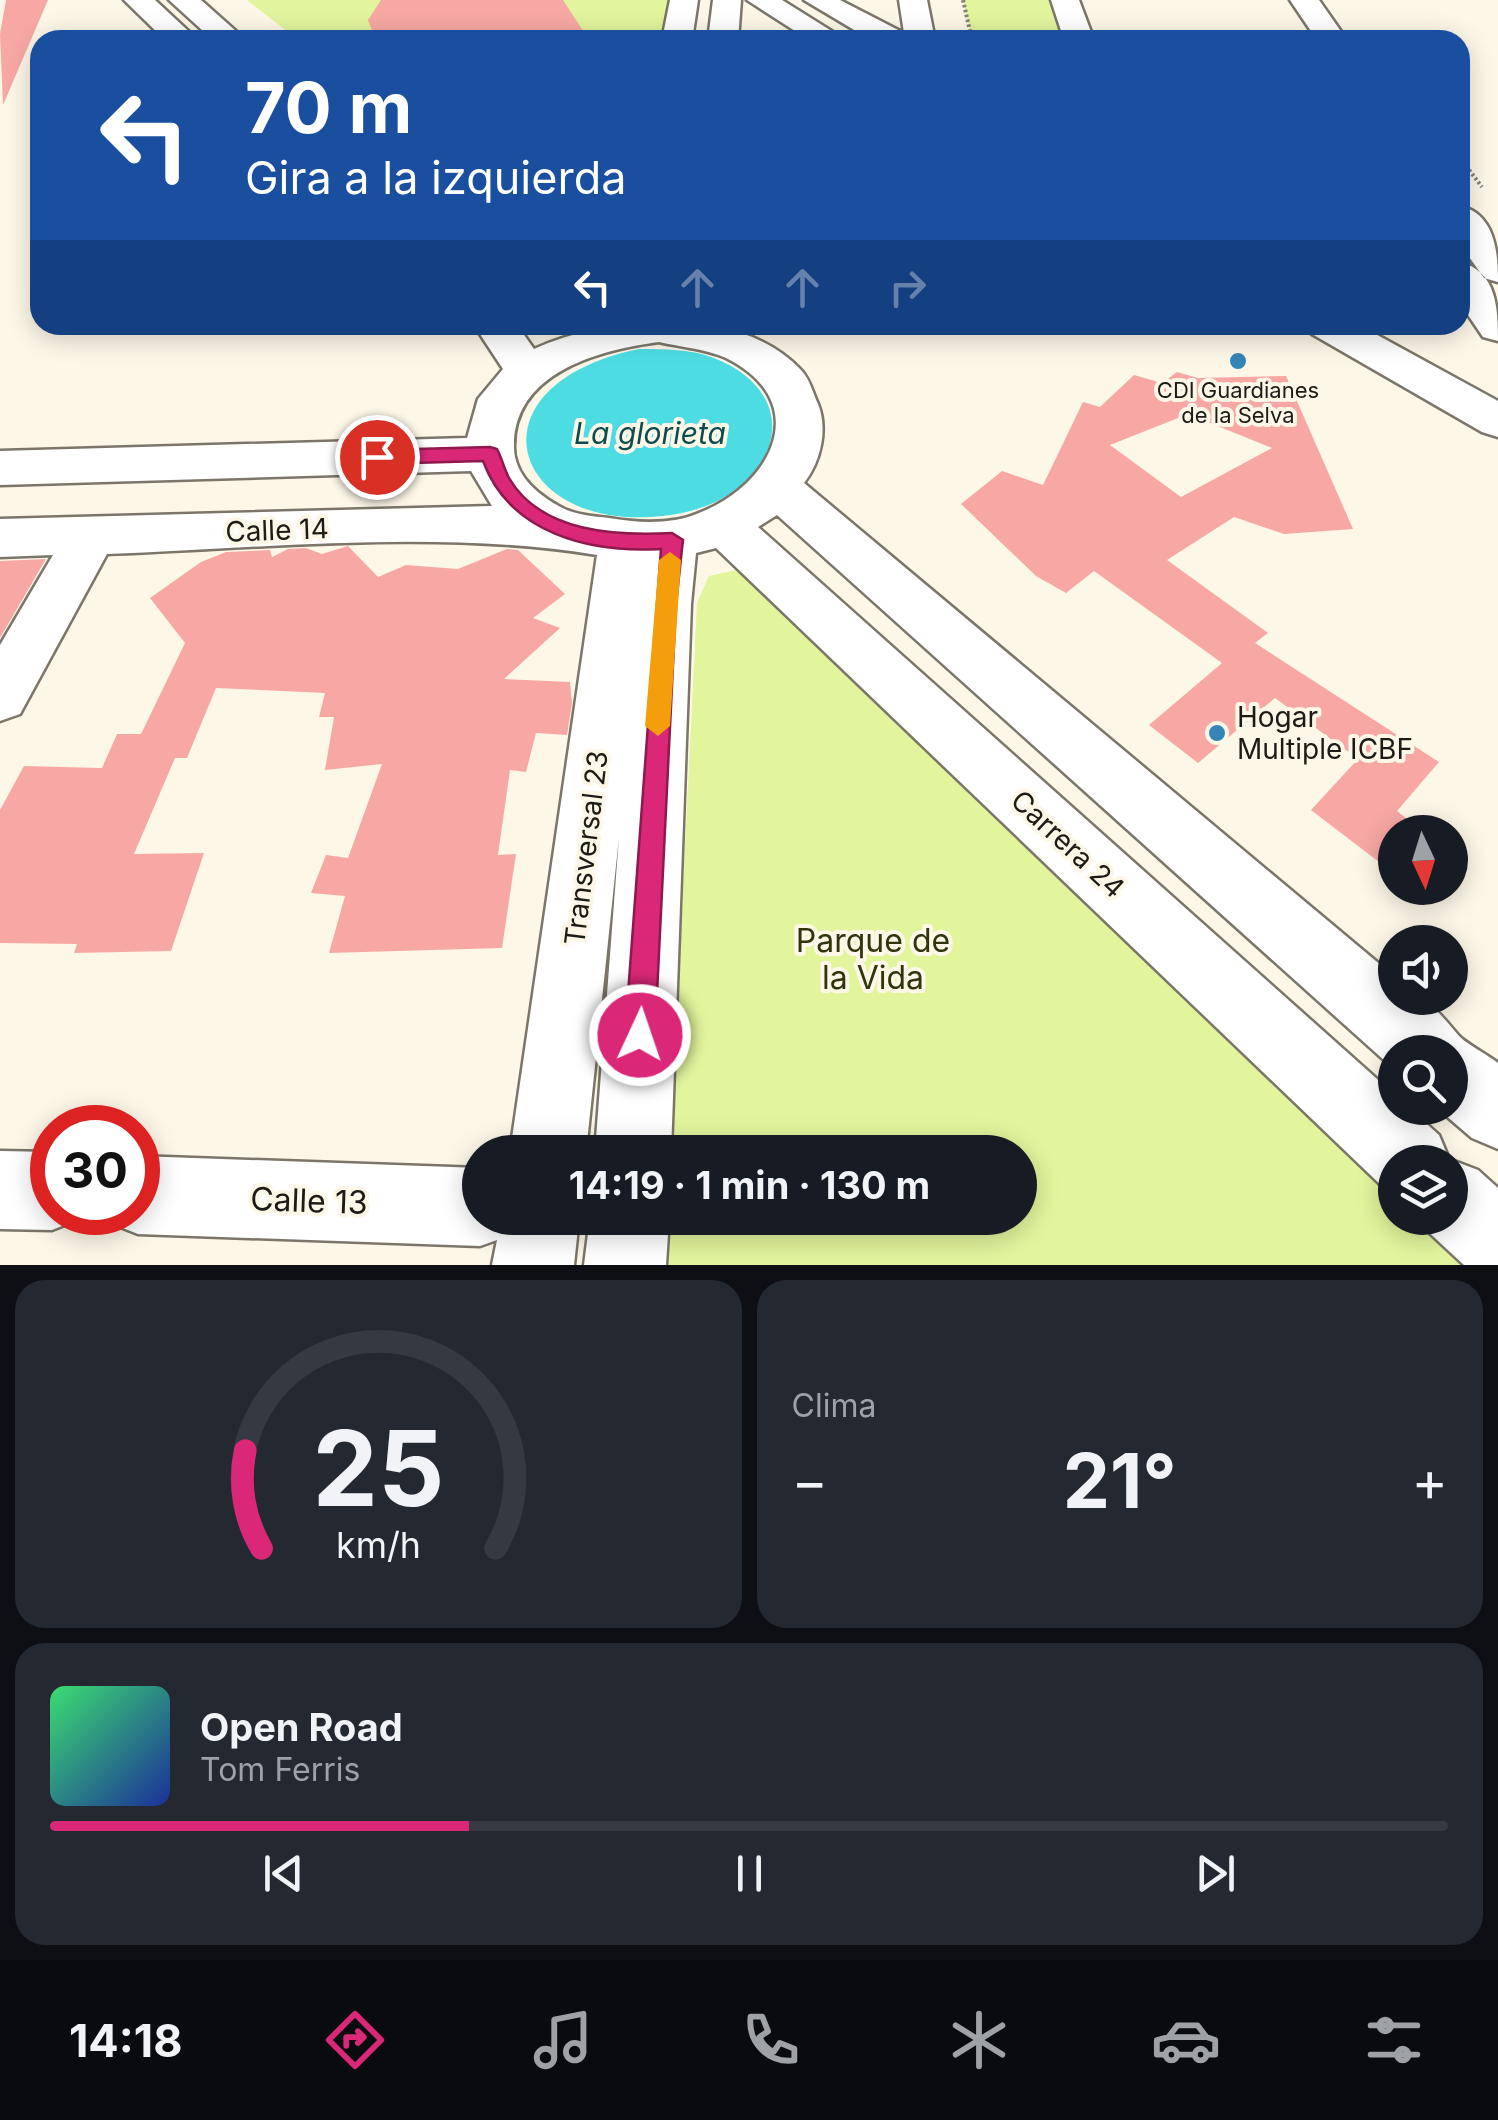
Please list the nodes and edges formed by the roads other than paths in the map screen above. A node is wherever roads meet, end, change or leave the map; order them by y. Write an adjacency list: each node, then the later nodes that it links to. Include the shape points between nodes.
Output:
1 (684, 0): 12 (street)
2 (728, 0): 13 (street)
3 (761, 0): 14 (street)
4 (818, 0): 15 (street)
5 (913, 0): 16 (street)
6 (1066, 0): 17 (street)
7 (187, 3): 9 (street); 11 (street)
8 (1292, 7): 18 (street)
9 (148, 9): 10 (street)
10 (172, 30)
11 (218, 30)
12 (679, 30)
13 (724, 30)
14 (814, 30)
15 (875, 30)
16 (918, 30)
17 (1076, 30)
18 (1320, 30)
19 (1474, 206): 20 (street)
20 (1498, 270)
21 (1470, 288): 22 (street)
22 (1498, 328)
23 (502, 335): 28 (street)
24 (597, 335): 28 (street)
25 (708, 335): 33 (street, via 768,363 792,390 803,422 799,456)
26 (1345, 335): 30 (street)
27 (1397, 335): 29 (street)
28 (528, 372): 31 (street, via 505,396 492,424)
29 (1498, 392)
30 (1498, 421)
31 (490, 454): 32 (street); 34 (street, via 500,482 522,507)
32 (0, 468)
33 (778, 489): 36 (street); 39 (street)
34 (553, 526): 35 (street, Calle 14); 36 (street)
35 (90, 537): 37 (street, Calle 14); 38 (street)
36 (673, 537): 42 (street, Transversal 23); 43 (street); 44 (street, Carrera 24)
37 (0, 538)
38 (0, 697)
39 (1409, 1035)
40 (1468, 1086): 41 (street)
41 (1498, 1112)
42 (551, 1135)
43 (635, 1135)
44 (1392, 1145)
45 (0, 1190): 46 (street)
46 (30, 1191)
47 (160, 1195): 48 (street, Calle 13)
48 (462, 1206)
49 (1468, 1214): 52 (street)
50 (537, 1235): 53 (street)
51 (628, 1235): 54 (street)
52 (1498, 1242)
53 (533, 1265)
54 (625, 1265)

